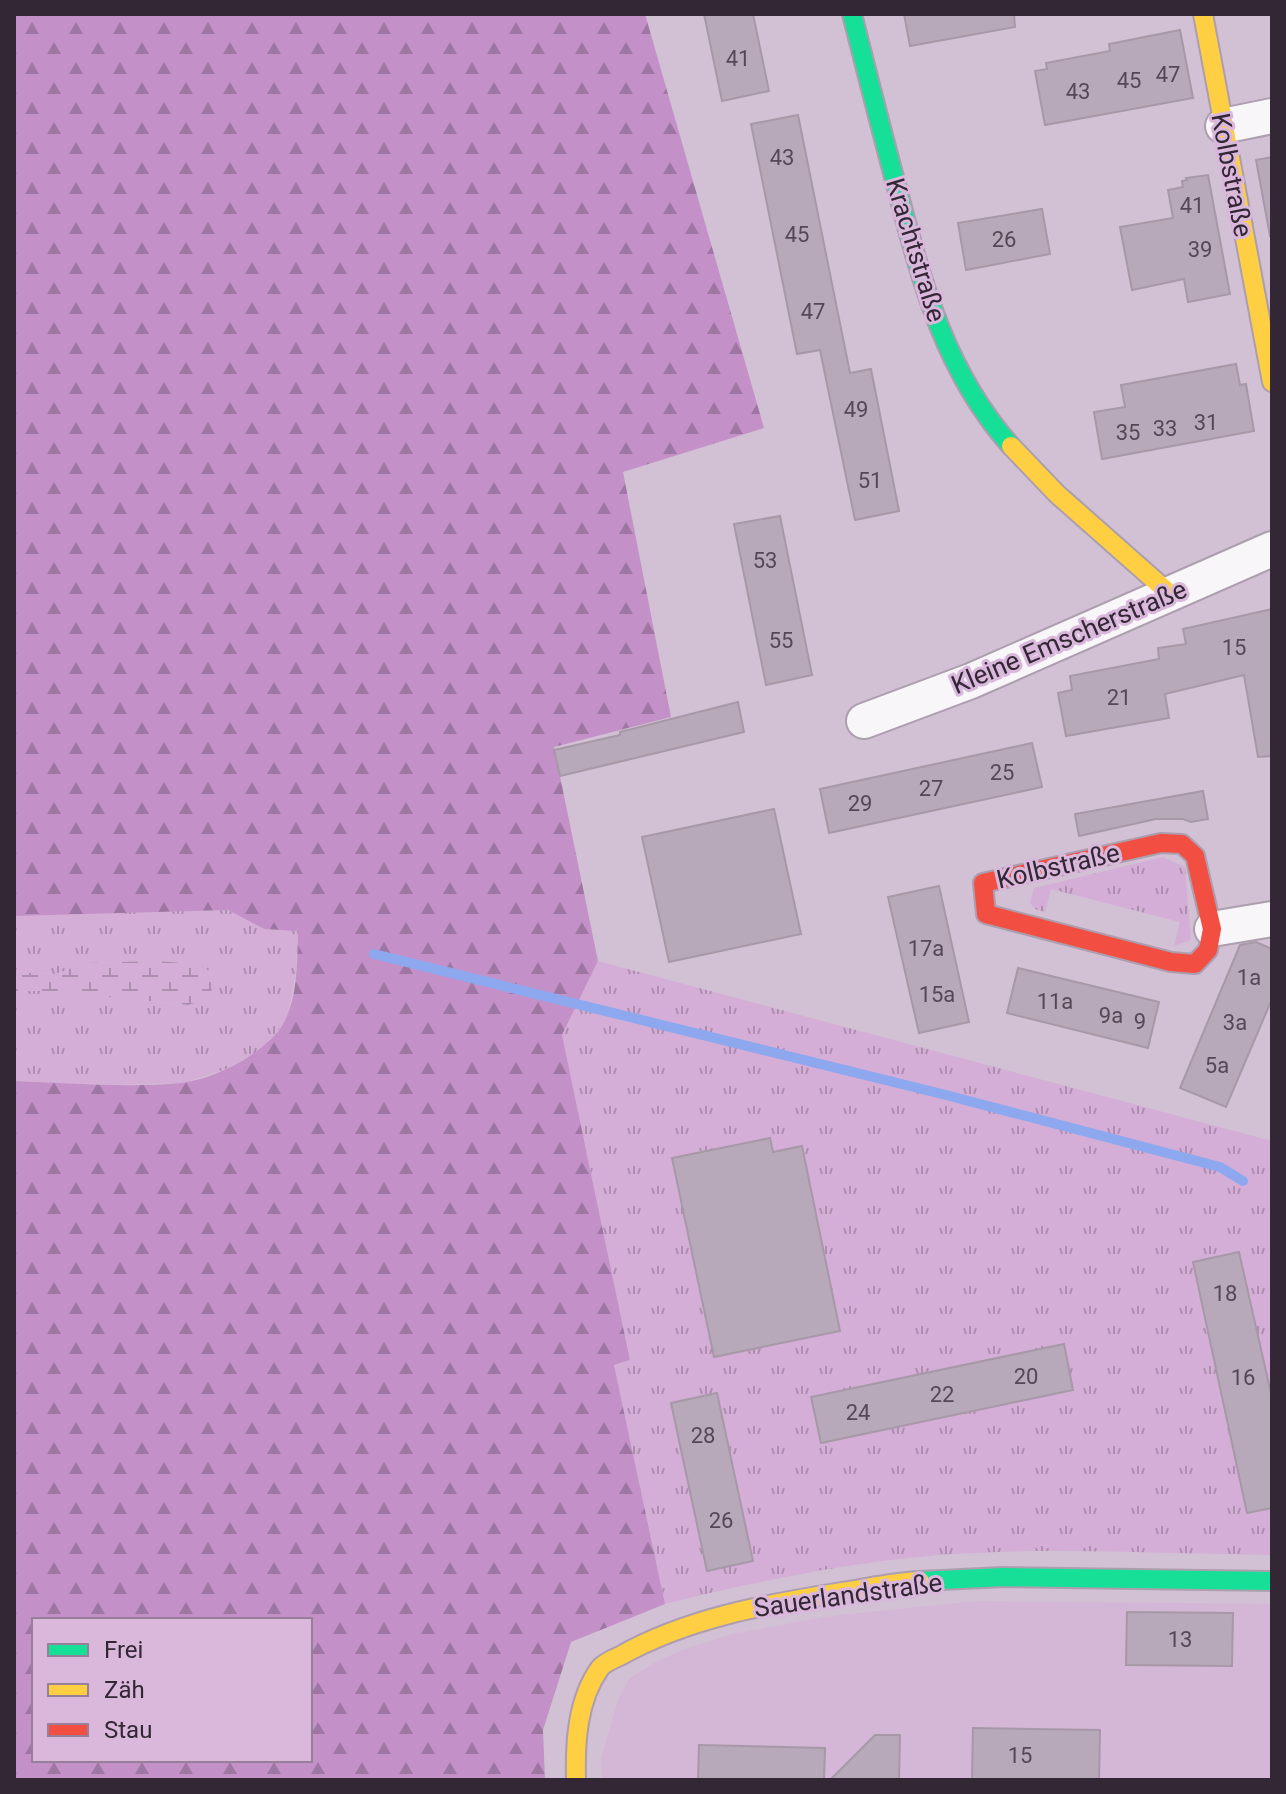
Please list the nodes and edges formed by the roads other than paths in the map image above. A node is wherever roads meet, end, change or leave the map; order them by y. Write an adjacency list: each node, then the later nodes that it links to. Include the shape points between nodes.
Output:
1 (852, 14): 7 (street, Krachtstraße, via 918,274 962,379 1048,488)
2 (1203, 14): 4 (street, Kolbstraße)
3 (1272, 116): 4 (street)
4 (1223, 126): 5 (street, Kolbstraße)
5 (1272, 382)
6 (1272, 549): 7 (street, Kleine Emscherstraße)
7 (1169, 593): 8 (street, Kleine Emscherstraße, via 971,681)
8 (864, 721)
9 (1272, 919): 10 (street)
10 (1212, 929): 10 (street, Kolbstraße, via 1195,856 1182,844 1161,843 983,883 986,914 1171,962 1195,964 1208,950)
11 (1272, 1581): 12 (street, Sauerlandstraße, via 909,1581 731,1614 639,1645 601,1666 584,1701 575,1748)
12 (576, 1780)

